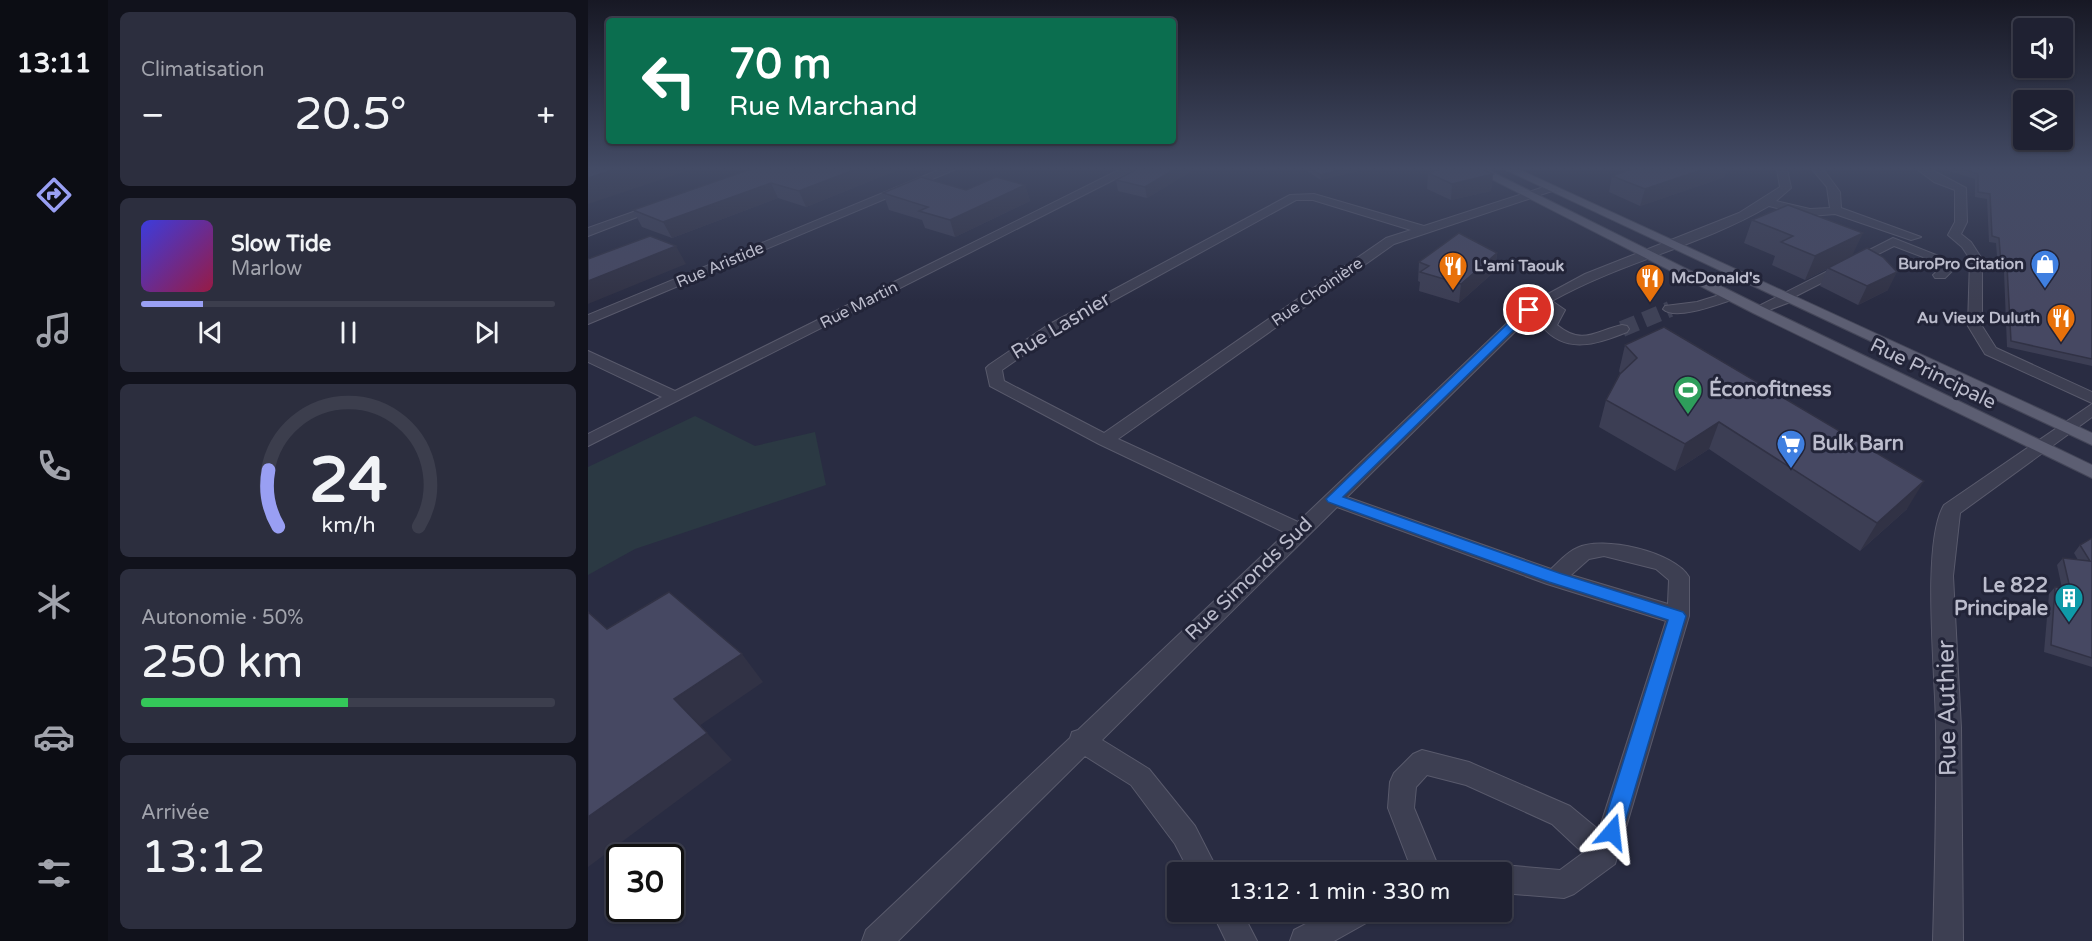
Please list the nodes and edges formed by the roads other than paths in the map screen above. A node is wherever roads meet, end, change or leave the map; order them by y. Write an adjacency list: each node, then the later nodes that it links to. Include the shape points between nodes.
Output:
1 (642, 213): 13 (street)
2 (845, 213): 23 (street, Rue Aristide)
3 (1042, 213): 26 (street, Rue Martin)
4 (1265, 213): 30 (street, Rue Lasnier, via 1053,328 994,368 996,383)
5 (1367, 213): 12 (street, Rue Lasnier)
6 (1473, 213): 12 (street, Rue Choinière)
7 (1566, 213): 15 (main road, Rue Principale)
8 (1606, 213): 14 (main road, Rue Principale)
9 (1748, 213): 14 (street, Rue Simonds Sud)
10 (1843, 213): 16 (street)
11 (1961, 213): 16 (street, via 1954,236 1967,245)
12 (1421, 229): 30 (street, Rue Choinière, via 1390,241)
13 (588, 232)
14 (1674, 244): 15 (street, Rue Simonds Sud); 19 (main road, Rue Principale)
15 (1647, 254): 18 (main road, Rue Principale); 20 (street, Rue Simonds Sud, via 1572,283)
16 (1976, 259): 27 (street, via 1975,326 1990,351)
17 (1940, 275): 19 (street, via 1953,264 1893,242)
18 (1729, 296): 21 (street, via 1699,306); 22 (main road, Rue Principale)
19 (1787, 297): 22 (street); 29 (main road, Rue Principale)
20 (1542, 301): 24 (street, via 1558,310 1549,326 1589,342); 35 (street, Rue Simonds Sud)
21 (1671, 309)
22 (1758, 310): 33 (main road, Rue Principale)
23 (588, 320)
24 (1622, 329)
25 (588, 356): 26 (street)
26 (674, 397): 32 (street, Rue Martin)
27 (2092, 398)
28 (2092, 409): 29 (street, Rue Authier)
29 (2068, 429): 31 (main road, Rue Principale); 33 (street, Rue Authier)
30 (1105, 440): 36 (street, Rue Lasnier)
31 (2092, 440)
32 (588, 441)
33 (2042, 448): 34 (main road, Rue Principale); 49 (street, Rue Authier, via 1951,510 1947,521 1944,582 1950,756)
34 (2092, 472)
35 (1333, 499): 36 (street, Rue Simonds Sud); 37 (street)
36 (1300, 531): 39 (street, Rue Simonds Sud)
37 (1554, 578): 38 (street); 38 (street, via 1583,553 1604,549 1662,563 1679,578)
38 (1678, 616): 40 (street)
39 (1081, 740): 41 (street, via 1140,777 1185,835); 46 (street, Rue Simonds Sud)
40 (1605, 854): 42 (street, via 1561,815 1469,774 1422,762 1403,782 1401,808); 43 (street, via 1564,884)
41 (1199, 862)
42 (1423, 862)
43 (1512, 880)
44 (1232, 922): 47 (street)
45 (1340, 922): 48 (street)
46 (877, 941)
47 (1242, 941)
48 (1305, 941)
49 (1948, 941)

